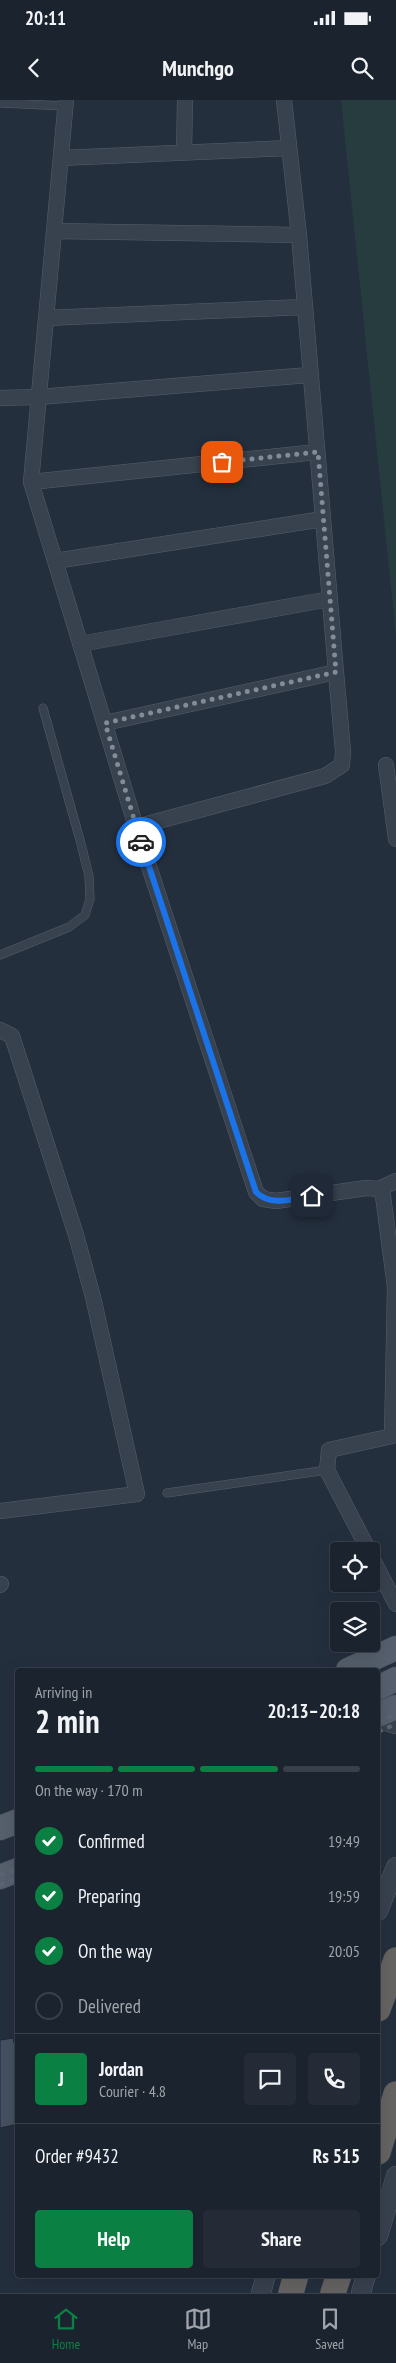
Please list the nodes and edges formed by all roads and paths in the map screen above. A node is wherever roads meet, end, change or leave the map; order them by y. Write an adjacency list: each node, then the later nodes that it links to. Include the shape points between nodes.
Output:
1 (184, 100): 6 (street)
2 (284, 100): 5 (street)
3 (0, 103): 4 (lane)
4 (66, 103): 7 (street)
5 (288, 148): 6 (street); 9 (street)
6 (184, 153): 7 (street)
7 (61, 158): 8 (street)
8 (54, 231): 9 (street); 11 (street)
9 (299, 235): 10 (street)
10 (304, 307): 11 (street); 12 (street)
11 (46, 318): 13 (street)
12 (309, 375): 13 (street); 15 (street)
13 (39, 397): 14 (street); 16 (street)
14 (0, 398)
15 (318, 452): 16 (street); 17 (street)
16 (31, 482): 18 (street)
17 (323, 519): 18 (street); 19 (street)
18 (55, 561): 20 (street)
19 (330, 599): 20 (street); 21 (street)
20 (80, 644): 23 (street)
21 (336, 672): 23 (street); 25 (street, via 342,765 325,776)
22 (43, 708): 27 (lane, via 89,876 90,899 85,915 69,927)
23 (105, 723): 25 (street)
24 (386, 765): 26 (street)
25 (136, 827): 30 (street, via 256,1192 263,1199 276,1201)
26 (396, 839)
27 (0, 955)
28 (0, 1030): 34 (street, via 12,1036 76,1235 93,1296 137,1494)
29 (396, 1181): 30 (street)
30 (379, 1189): 31 (street, via 384,1196)
31 (396, 1287): 32 (street, via 392,1436 329,1450)
32 (327, 1470): 33 (lane); 35 (street)
33 (167, 1493)
34 (0, 1511)
35 (364, 1542)
36 (380, 1573): 37 (street)
37 (396, 1604)
38 (396, 1648): 39 (main road)
39 (352, 1668)
40 (396, 1679): 41 (main road)
41 (380, 1687)
42 (396, 1706): 43 (main road)
43 (380, 1714)
44 (380, 1720): 45 (street)
45 (396, 1724)
46 (15, 1822): 47 (main road)
47 (0, 1828)
48 (15, 1854): 49 (main road)
49 (0, 1860)
50 (396, 1867): 53 (street)
51 (15, 1871): 52 (main road)
52 (0, 1877)
53 (380, 1906)
54 (396, 1960): 55 (highway)
55 (380, 2004)
56 (396, 2094): 57 (highway)
57 (380, 2146)
58 (396, 2176): 59 (street)
59 (380, 2229)
60 (295, 2278): 63 (highway)
61 (338, 2278): 64 (highway)
62 (365, 2278): 65 (street)
63 (290, 2293)
64 (334, 2293)
65 (361, 2293)

